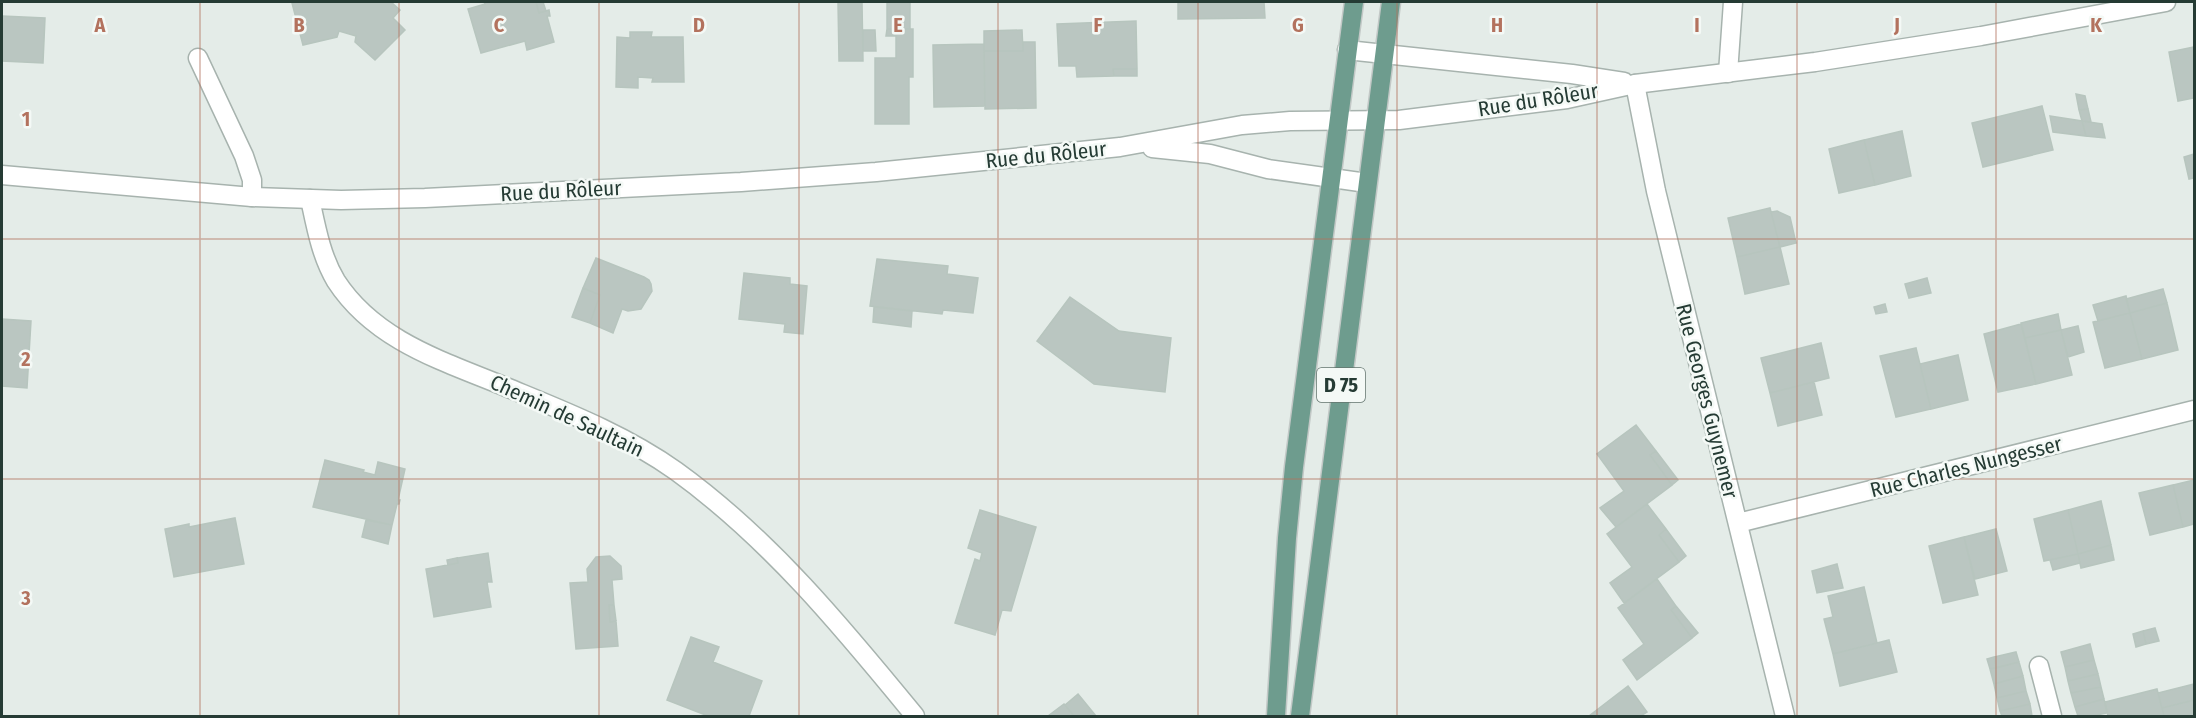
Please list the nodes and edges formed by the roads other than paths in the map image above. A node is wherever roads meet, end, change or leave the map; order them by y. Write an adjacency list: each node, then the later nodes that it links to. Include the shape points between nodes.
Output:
1 (1354, 2): 5 (main road, D 75)
2 (1391, 2): 6 (main road, D 75)
3 (1733, 2): 8 (street)
4 (2166, 2): 8 (street, Rue du Rôleur, via 1981,36)
5 (1347, 50): 6 (street, Rue du Rôleur); 10 (main road, D 75)
6 (1384, 54): 9 (street, Rue du Rôleur); 11 (main road, D 75)
7 (198, 58): 16 (street, via 244,156 252,180)
8 (1728, 73): 9 (street, Rue du Rôleur)
9 (1635, 84): 11 (street, Rue du Rôleur, via 1567,99); 19 (street, Rue Georges Guynemer, via 1656,191)
10 (1338, 121): 11 (street, Rue du Rôleur); 12 (street, Rue du Rôleur, via 1242,126); 14 (main road, D 75)
11 (1375, 121): 15 (main road, D 75)
12 (1120, 147): 14 (street, Rue du Rôleur, via 1210,154 1268,169); 17 (street, Rue du Rôleur, via 958,165 741,182)
13 (2, 175): 16 (street, Rue du Rôleur)
14 (1331, 178): 15 (street, Rue du Rôleur); 22 (main road, D 75, via 1290,504)
15 (1368, 183): 23 (main road, D 75)
16 (252, 197): 17 (street, Rue du Rôleur)
17 (310, 200): 21 (street, Chemin de Saultain, via 328,265 369,320 420,351 579,417 674,470 776,557)
18 (2194, 410): 19 (street, Rue Charles Nungesser)
19 (1738, 523): 24 (street, Rue Georges Guynemer)
20 (2039, 666): 25 (street)
21 (915, 717)
22 (1276, 717)
23 (1300, 717)
24 (1785, 717)
25 (2052, 717)

